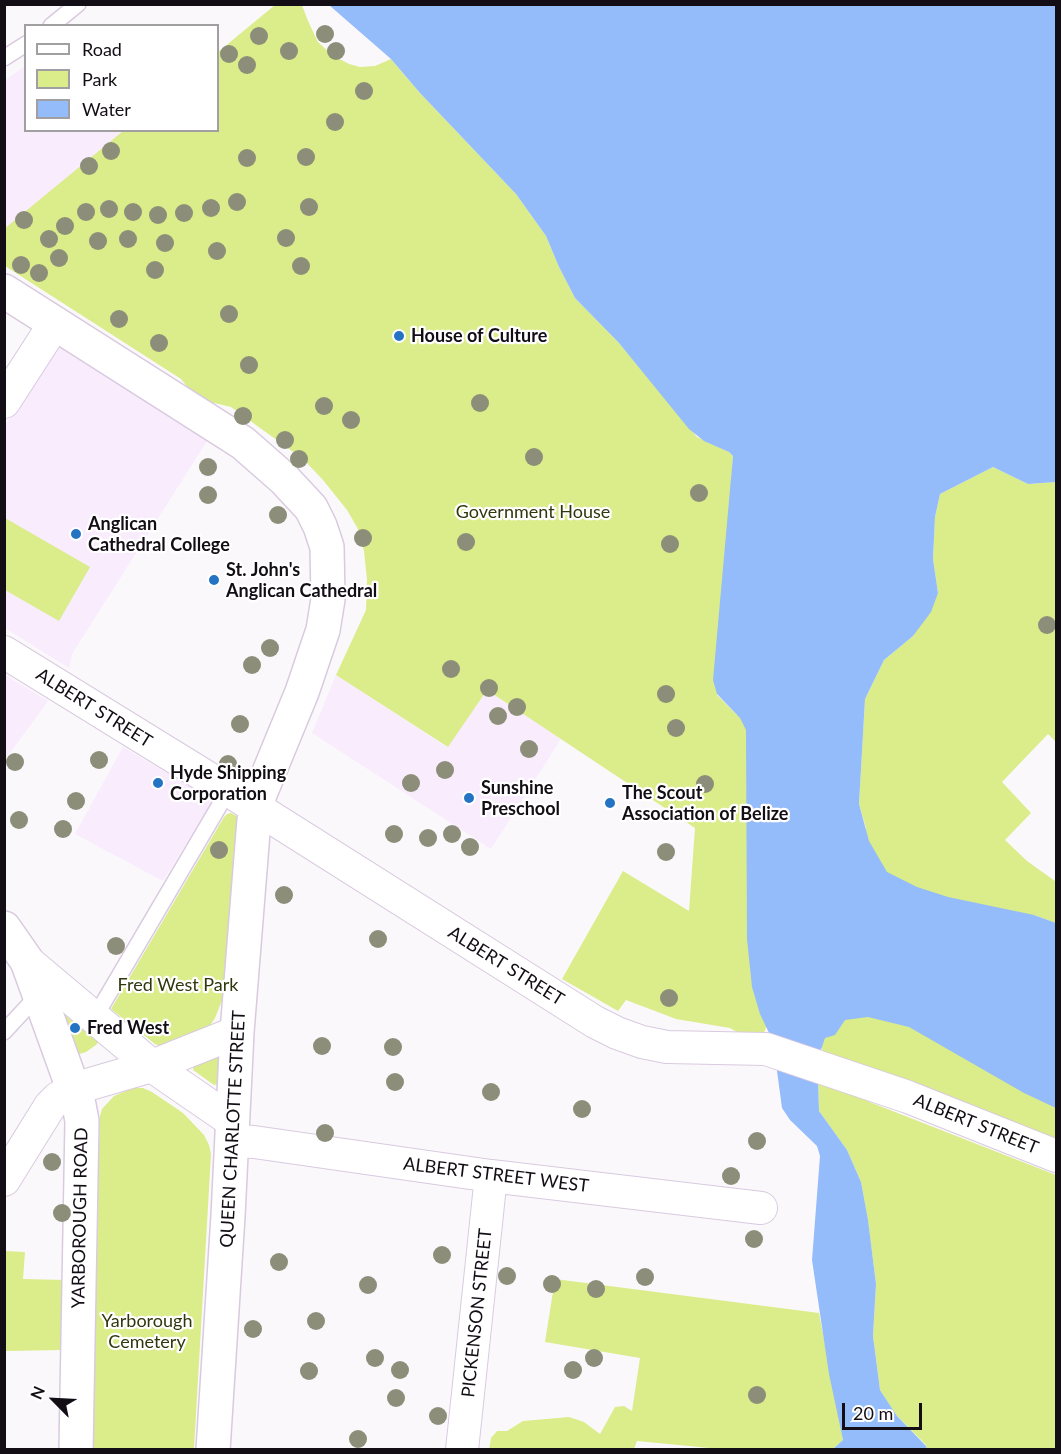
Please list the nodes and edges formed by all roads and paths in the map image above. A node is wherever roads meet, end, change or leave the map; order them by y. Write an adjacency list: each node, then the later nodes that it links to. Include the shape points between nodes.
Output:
1 (78, 4): 2 (lane)
2 (53, 24)
3 (24, 45): 4 (lane)
4 (4, 58)
5 (4, 291): 6 (main road, QUEEN CHARLOTTE STREET)
6 (55, 324): 7 (street); 10 (main road, QUEEN CHARLOTTE STREET, via 243,443 296,491 320,526 329,571 323,630)
7 (4, 402)
8 (4, 652): 9 (street, ALBERT STREET)
9 (228, 791): 10 (street, ALBERT STREET); 13 (lane)
10 (255, 809): 15 (main road, QUEEN CHARLOTTE STREET); 19 (street, ALBERT STREET, via 617,1034 667,1047 772,1051 908,1097)
11 (12, 945): 12 (main road, YARBOROUGH ROAD); 13 (street)
12 (39, 994): 14 (lane); 17 (main road, YARBOROUGH ROAD)
13 (94, 1017): 16 (street)
14 (4, 1032)
15 (237, 1032): 16 (street); 18 (main road, QUEEN CHARLOTTE STREET)
16 (152, 1066): 17 (street); 18 (street)
17 (73, 1089): 21 (street, via 51,1106); 23 (main road, YARBOROUGH ROAD, via 79,1105 82,1138)
18 (232, 1131): 20 (street, ALBERT STREET WEST, via 254,1142); 24 (main road, QUEEN CHARLOTTE STREET)
19 (1056, 1156)
20 (491, 1176): 22 (street, ALBERT STREET WEST); 25 (street, PICKENSON STREET)
21 (4, 1180)
22 (761, 1208)
23 (76, 1449)
24 (213, 1449)
25 (462, 1449)

